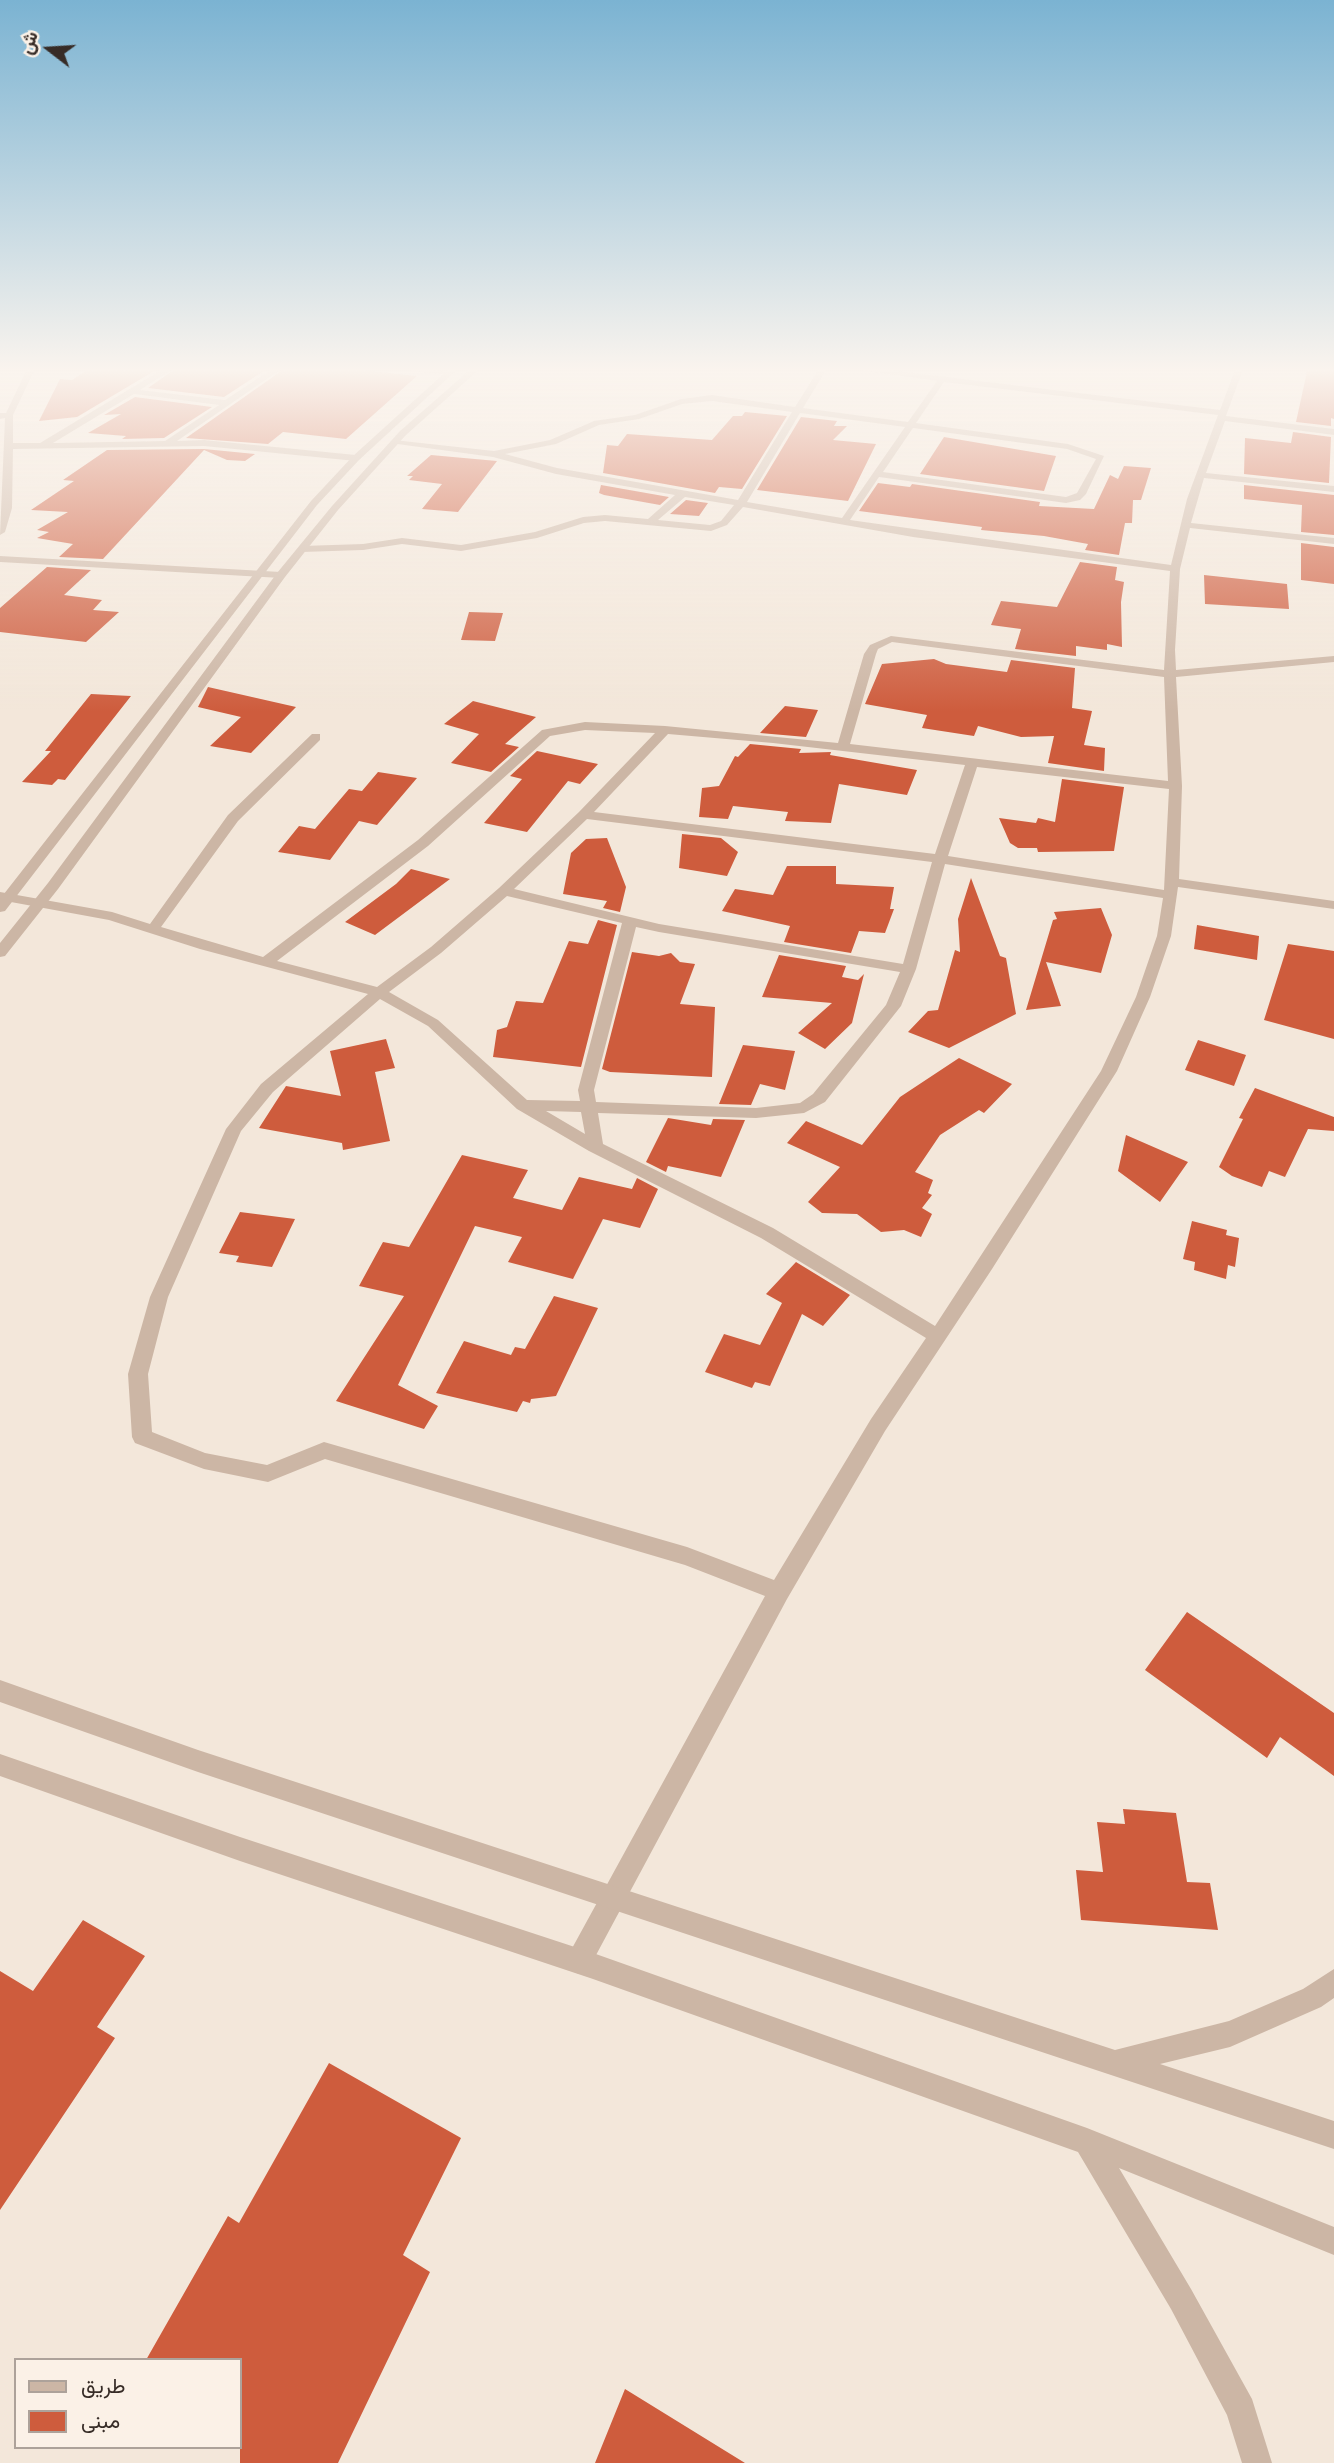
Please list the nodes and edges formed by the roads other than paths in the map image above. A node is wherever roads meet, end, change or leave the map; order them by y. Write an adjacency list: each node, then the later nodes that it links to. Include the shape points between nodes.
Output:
1 (7, 482): 14 (street)
2 (334, 482): 23 (street)
3 (356, 482): 20 (street)
4 (619, 482): 12 (street)
5 (754, 482): 13 (street)
6 (872, 482): 15 (street)
7 (935, 482): 8 (street, via 1066,500 1077,498)
8 (1088, 482)
9 (1198, 482): 17 (street)
10 (1266, 482): 11 (street)
11 (1334, 489)
12 (683, 493): 13 (street); 16 (street)
13 (741, 503): 15 (street); 16 (street, via 724,523 711,528)
14 (4, 508): 18 (street)
15 (844, 522): 22 (street)
16 (649, 523): 20 (street, via 583,520 537,535 461,548 402,541)
17 (1185, 525): 19 (street); 22 (street)
18 (0, 533)
19 (1334, 541)
20 (302, 549): 24 (street)
21 (0, 559): 23 (street)
22 (1175, 569): 26 (street)
23 (258, 573): 24 (street); 36 (street)
24 (281, 575): 37 (street)
25 (1334, 659): 26 (street)
26 (1169, 674): 29 (street, via 891,639 870,654); 31 (street)
27 (665, 730): 29 (street); 32 (street); 42 (street, via 584,726 546,733 423,843)
28 (316, 737): 40 (street, via 233,818)
29 (843, 748): 30 (street)
30 (972, 763): 31 (street); 33 (street)
31 (1176, 786): 34 (street)
32 (584, 815): 33 (street); 35 (street)
33 (940, 859): 34 (street); 43 (street)
34 (1171, 888): 38 (street); 48 (street, via 1164,936 1143,997 1109,1071)
35 (504, 891): 39 (street); 44 (street)
36 (3, 901): 37 (street)
37 (41, 902): 40 (street); 41 (street)
38 (1334, 905)
39 (631, 921): 43 (street); 46 (street, via 590,1066 586,1090)
40 (153, 929): 42 (street)
41 (0, 953)
42 (266, 962): 44 (street)
43 (909, 969): 46 (street, via 879,1025 819,1098 804,1108 756,1113)
44 (379, 992): 45 (street, via 433,1024); 49 (street, via 267,1088 234,1129 159,1297 138,1374 142,1437 204,1461 268,1474 324,1450 687,1556)
45 (523, 1105): 46 (street); 47 (street)
46 (590, 1107): 47 (street)
47 (595, 1147): 48 (street, via 767,1233)
48 (937, 1336): 49 (street)
49 (779, 1592): 52 (street)
50 (0, 1691): 52 (street)
51 (0, 1765): 53 (street)
52 (612, 1899): 53 (street); 55 (street)
53 (579, 1961): 57 (street)
54 (1334, 1982): 55 (street, via 1312,1998 1230,2034)
55 (1118, 2061): 56 (street)
56 (1334, 2135)
57 (1087, 2141): 58 (street); 59 (street, via 1241,2410)
58 (1334, 2241)
59 (1257, 2463)

